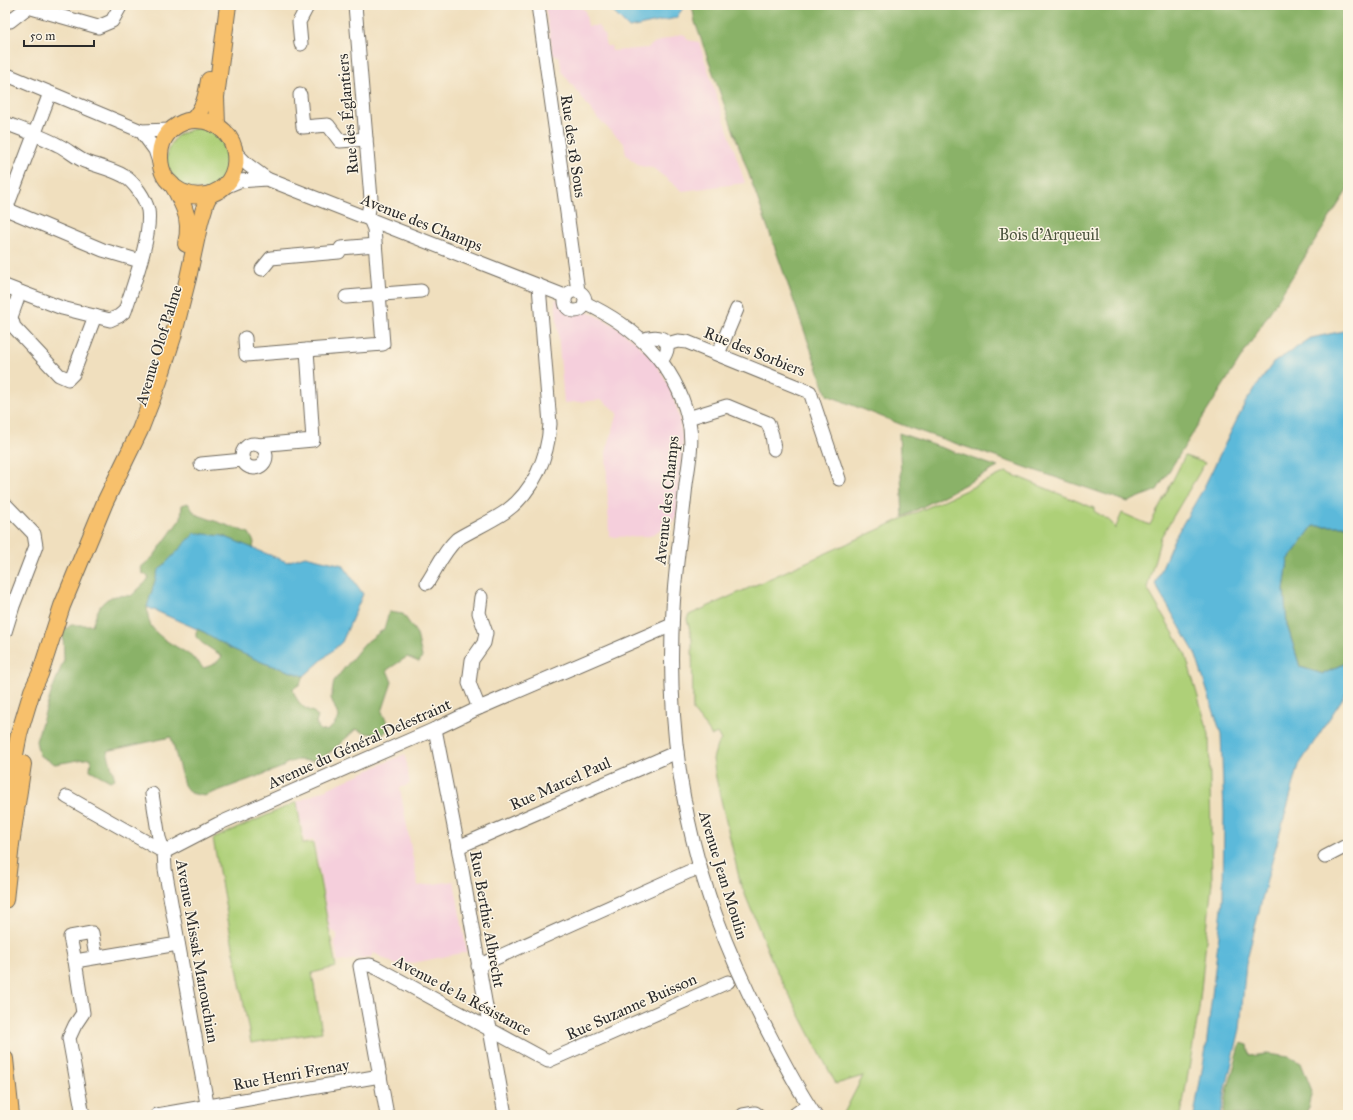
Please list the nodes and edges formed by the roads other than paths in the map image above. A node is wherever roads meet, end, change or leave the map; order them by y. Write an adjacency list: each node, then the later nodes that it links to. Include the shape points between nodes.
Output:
1 (120, 5): 7 (street, via 112,21 98,27)
2 (219, 5): 13 (main road, via 206,96 202,108)
3 (228, 5): 15 (main road, via 216,97)
4 (308, 5): 9 (street, via 299,22)
5 (355, 5): 19 (street, Rue des Églantiers)
6 (538, 5): 33 (street, Rue des 18 Sous)
7 (39, 7): 8 (street, via 28,6 10,21)
8 (5, 21)
9 (301, 44)
10 (5, 74): 11 (street)
11 (50, 93): 17 (street); 18 (street)
12 (300, 95): 19 (street, via 303,127 328,125 340,141)
13 (193, 120): 15 (main road, via 205,120); 16 (main road, via 182,123)
14 (5, 123): 18 (street)
15 (217, 125): 20 (main road, Avenue Olof Palme, via 227,133)
16 (172, 130): 17 (street); 21 (main road, via 164,140 160,152)
17 (141, 131): 21 (street, via 155,150)
18 (34, 134): 25 (street); 28 (street, via 82,160 124,176 137,188 148,209 148,230)
19 (366, 139): 26 (street, Rue des Églantiers)
20 (235, 152): 22 (street, Avenue des Champs); 24 (main road, Avenue Olof Palme, via 234,169 229,180)
21 (160, 165): 23 (main road, Avenue Olof Palme, via 165,178)
22 (267, 179): 24 (street, Avenue des Champs, via 239,181); 26 (street, Avenue des Champs)
23 (174, 187): 24 (main road, Avenue Olof Palme, via 185,194 198,196); 53 (main road, Avenue Olof Palme, via 187,216 186,247 157,358)
24 (215, 191): 53 (main road, Avenue Olof Palme, via 206,202 200,222 177,322 159,381 140,430)
25 (6, 211): 28 (street, via 103,250)
26 (370, 219): 27 (street, Rue des Églantiers, via 374,229); 31 (street, Avenue des Champs)
27 (375, 245): 29 (street, via 341,248 339,252 271,258); 35 (street, Rue des Églantiers)
28 (140, 261): 40 (street, via 125,311 110,320)
29 (262, 269)
30 (5, 286): 34 (street)
31 (539, 286): 36 (street, Avenue des Champs); 55 (street, via 550,424 548,443 540,468 530,486 505,512 456,539 450,545)
32 (421, 291): 35 (street)
33 (578, 291): 36 (street, via 571,291); 38 (street)
34 (20, 292): 40 (street, via 62,308); 40 (street, via 11,317 14,327 59,374 68,379 73,374)
35 (379, 294): 37 (street); 44 (street, Rue des Églantiers, via 383,344)
36 (565, 296): 38 (street, via 565,303 571,310 579,310)
37 (346, 297)
38 (585, 303): 42 (street, Avenue des Champs, via 618,320)
39 (737, 309): 45 (street)
40 (95, 316)
41 (245, 338): 44 (street, via 246,355)
42 (642, 340): 43 (street, Rue des Sorbiers, via 655,336); 46 (street, Avenue des Champs)
43 (667, 344): 45 (street, Rue des Sorbiers, via 687,342); 46 (street, via 666,354)
44 (307, 350): 48 (street, via 313,440)
45 (718, 354): 52 (street, Rue des Sorbiers, via 810,392)
46 (660, 361): 47 (street, Avenue des Champs, via 681,396)
47 (688, 418): 49 (street, via 727,406 768,423); 57 (street, Avenue des Champs, via 691,445)
48 (258, 445): 50 (street, via 247,446 242,452); 50 (street, via 265,453 262,464 251,467)
49 (774, 449)
50 (243, 460): 51 (street)
51 (201, 464)
52 (839, 479)
53 (105, 502): 62 (main road, Avenue Olof Palme, via 62,606)
54 (5, 504): 58 (street, via 34,534 36,546)
55 (427, 583)
56 (480, 598): 59 (street, via 478,613 486,633 484,643 472,660 469,683)
57 (672, 625): 59 (street, Avenue du Général Delestraint); 61 (street, Avenue Jean Moulin, via 672,692)
58 (5, 632)
59 (479, 708): 60 (street, Avenue du Général Delestraint)
60 (435, 729): 67 (street, Rue Berthie Albrecht); 68 (street, Avenue du Général Delestraint, via 218,824)
61 (677, 752): 67 (street, Rue Marcel Paul); 70 (street, Avenue Jean Moulin)
62 (13, 765): 65 (main road, Avenue Olof Palme); 71 (main road, Avenue Olof Palme, via 11,844)
63 (152, 794): 68 (street, Avenue Missak Manouchian, via 159,838)
64 (67, 797): 68 (street)
65 (5, 811)
66 (1348, 845): 69 (street)
67 (458, 847): 75 (street, Rue Berthie Albrecht)
68 (164, 852): 72 (street, Avenue Missak Manouchian)
69 (1325, 857)
70 (700, 868): 75 (street); 82 (street, Avenue Jean Moulin, via 715,914 746,989)
71 (5, 900)
72 (178, 944): 73 (street); 81 (street, Avenue Missak Manouchian)
73 (96, 957): 74 (street); 74 (street, via 92,933 70,937)
74 (75, 961): 84 (street, via 83,1013 69,1038)
75 (478, 966): 77 (street, Rue Berthie Albrecht)
76 (728, 982): 79 (street, Rue Suzanne Buisson)
77 (490, 1029): 79 (street, Avenue de la Résistance); 80 (street, Avenue de la Résistance, via 377,968 370,965 360,966); 87 (street, Rue Berthie Albrecht)
78 (5, 1059): 83 (main road)
79 (548, 1060)
80 (380, 1076): 81 (street, Rue Henri Frenay); 86 (street)
81 (208, 1110): 85 (street, Rue Henri Frenay)
82 (812, 1110): 90 (street)
83 (11, 1115)
84 (83, 1115)
85 (157, 1115)
86 (387, 1115)
87 (505, 1115)
88 (743, 1115): 89 (street)
89 (758, 1115)
90 (794, 1115)

